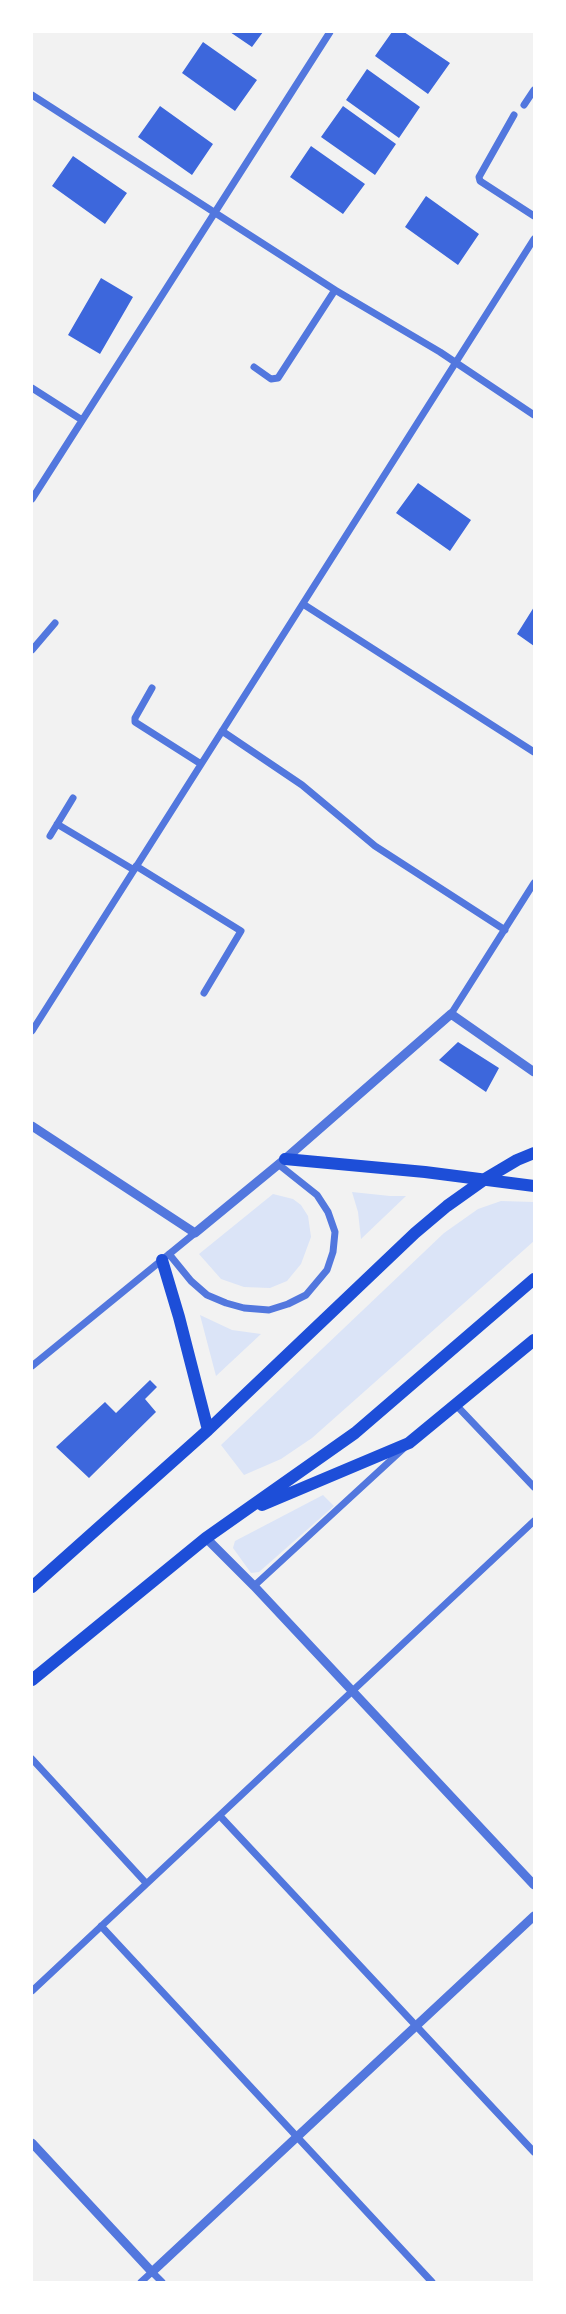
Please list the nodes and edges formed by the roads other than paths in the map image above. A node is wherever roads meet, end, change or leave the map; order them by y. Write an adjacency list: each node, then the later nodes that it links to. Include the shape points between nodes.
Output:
1 (330, 32): 6 (street)
2 (534, 90): 4 (street)
3 (32, 95): 6 (street)
4 (524, 105)
5 (514, 115): 7 (street, via 479,177)
6 (215, 212): 9 (street); 14 (street)
7 (534, 216)
8 (534, 239): 10 (street)
9 (335, 289): 10 (street); 11 (street, via 278,379)
10 (456, 363): 13 (street); 16 (street)
11 (254, 367)
12 (32, 388): 14 (street)
13 (534, 415)
14 (82, 420): 15 (street)
15 (32, 499)
16 (303, 604): 20 (street); 21 (street)
17 (55, 623): 18 (street)
18 (32, 650)
19 (152, 688): 22 (street, via 135,722)
20 (222, 731): 22 (street); 28 (street, via 302,785 375,846)
21 (534, 752)
22 (201, 764): 26 (street)
23 (73, 798): 24 (street)
24 (57, 824): 25 (street); 26 (street)
25 (50, 836)
26 (135, 868): 29 (street, via 241,931); 31 (street)
27 (534, 883): 28 (street)
28 (505, 930): 30 (street)
29 (204, 993)
30 (451, 1014): 32 (street); 35 (street)
31 (32, 1031)
32 (534, 1072)
33 (32, 1126): 38 (street)
34 (534, 1153): 36 (highway)
35 (282, 1161): 36 (highway); 38 (street); 39 (street, via 317,1195 335,1232 327,1270 306,1295 269,1310 244,1308 207,1295)
36 (485, 1179): 37 (highway); 44 (highway, via 415,1233)
37 (534, 1186)
38 (195, 1233): 39 (street)
39 (165, 1257): 42 (street); 44 (highway)
40 (534, 1279): 47 (highway, via 355,1433)
41 (534, 1340): 43 (highway)
42 (32, 1366)
43 (456, 1405): 45 (highway); 46 (street)
44 (208, 1430): 51 (highway)
45 (409, 1443): 47 (highway); 50 (street)
46 (534, 1486)
47 (240, 1514): 49 (highway)
48 (534, 1521): 53 (street)
49 (206, 1538): 50 (street); 52 (highway)
50 (254, 1586): 53 (street)
51 (32, 1587)
52 (32, 1680)
53 (353, 1691): 55 (street); 57 (street)
54 (32, 1759): 56 (street)
55 (220, 1816): 56 (street); 61 (street)
56 (146, 1883): 59 (street)
57 (534, 1885)
58 (534, 1916): 61 (street)
59 (101, 1926): 60 (street); 62 (street)
60 (32, 1991)
61 (416, 2026): 62 (street); 64 (street)
62 (297, 2138): 65 (street); 68 (street)
63 (32, 2143): 65 (street)
64 (534, 2152)
65 (152, 2272): 66 (street); 67 (street)
66 (141, 2283)
67 (162, 2283)
68 (432, 2283)

